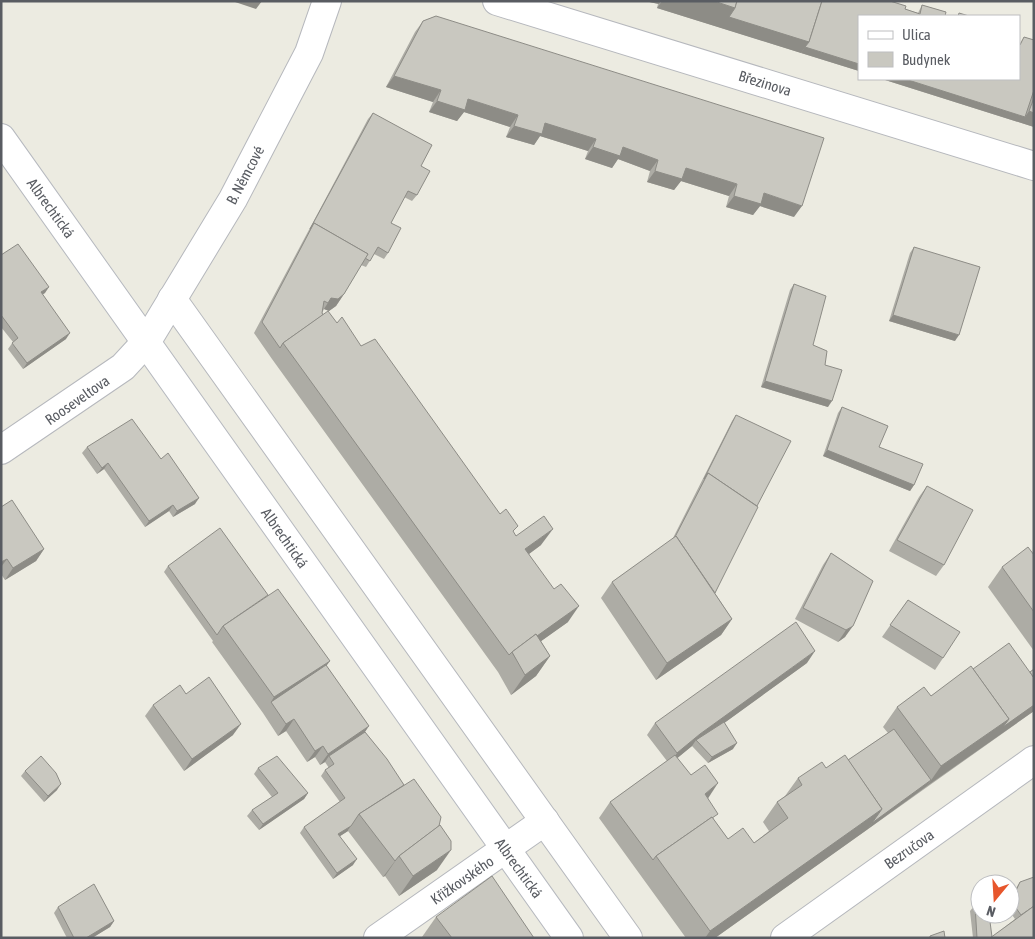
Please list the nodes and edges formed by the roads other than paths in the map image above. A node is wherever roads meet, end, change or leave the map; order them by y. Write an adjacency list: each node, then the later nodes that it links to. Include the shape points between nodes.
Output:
1 (328, 1): 5 (street, B. Němcové, via 309,52 242,182)
2 (497, 1): 4 (street, Březinova)
3 (1, 138): 6 (street, Albrechtická)
4 (1034, 166)
5 (172, 299): 6 (street, B. Němcové); 9 (street)
6 (147, 341): 7 (street, Rooseveltova, via 123,368); 10 (street, Albrechtická)
7 (1, 450)
8 (1034, 760): 14 (street, Bezručova)
9 (545, 822): 10 (street, Křižkovského); 13 (street)
10 (505, 849): 11 (street, Křižkovského); 12 (street, Albrechtická)
11 (378, 938)
12 (569, 938)
13 (628, 938)
14 (785, 938)

